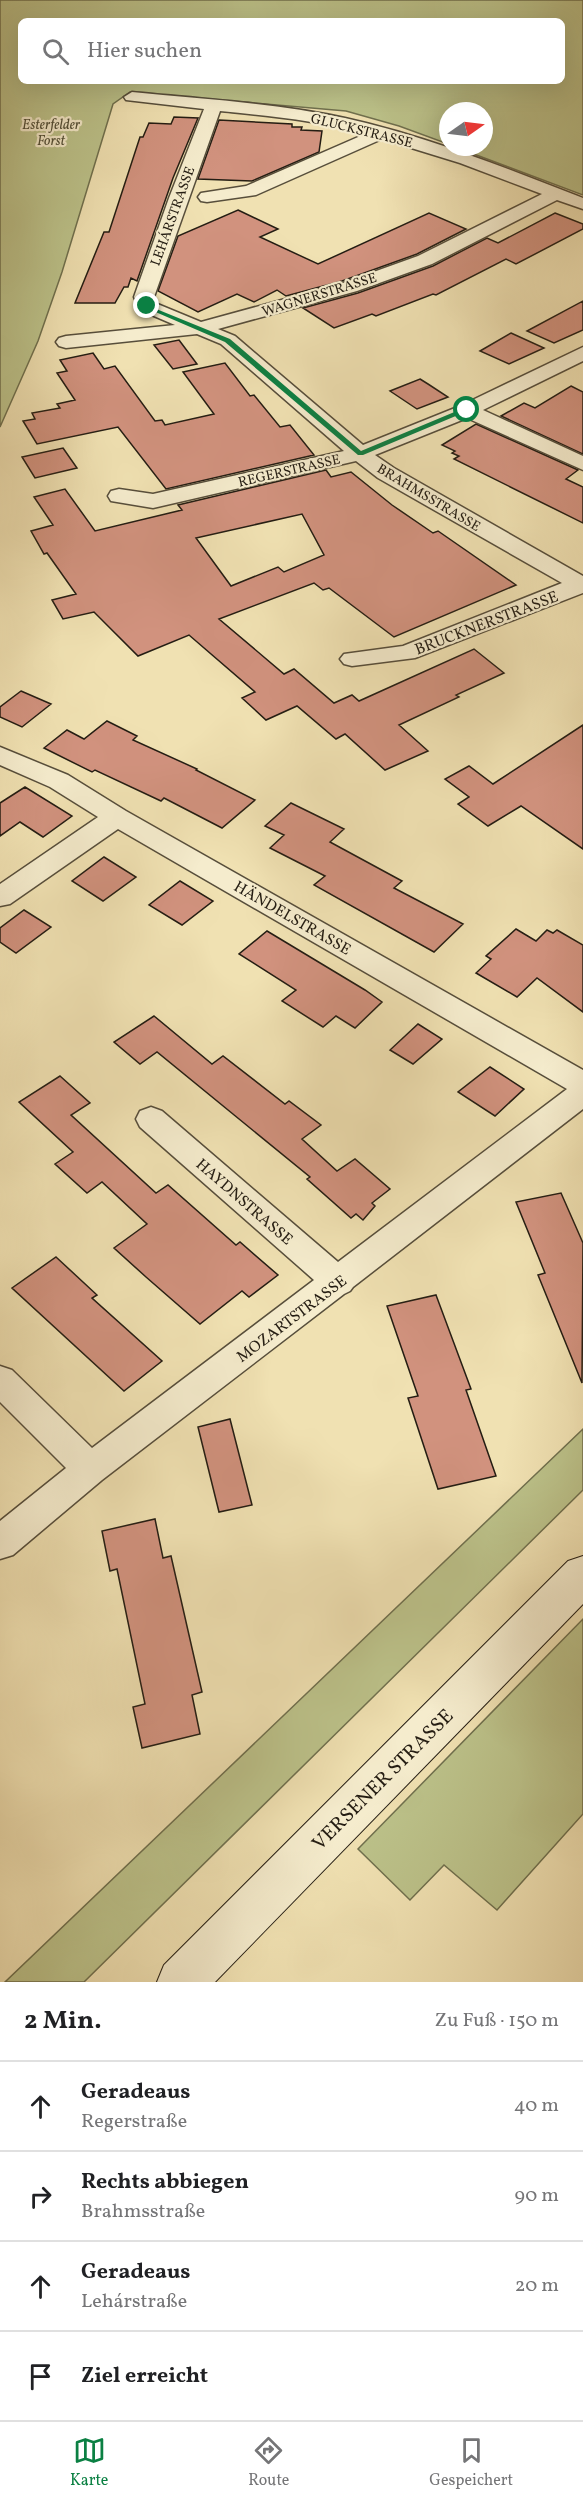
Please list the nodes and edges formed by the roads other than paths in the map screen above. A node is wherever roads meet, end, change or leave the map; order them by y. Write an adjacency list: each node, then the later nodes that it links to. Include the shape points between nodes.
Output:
1 (132, 97): 2 (street, GLUCKSTRASSE)
2 (213, 107): 3 (street, GLUCKSTRASSE, via 287,113); 7 (street, LEHÁRSTRASSE, via 144,297 147,306)
3 (380, 134): 4 (street, GLUCKSTRASSE, via 466,159); 5 (street, LEHÁRSTRASSE, via 249,191)
4 (556, 194): 6 (street, GLUCKSTRASSE); 7 (street, WAGNERSTRASSE, via 424,260 350,287)
5 (207, 197)
6 (583, 204)
7 (200, 328): 8 (street, WAGNERSTRASSE); 13 (street, BRAHMSSTRASSE, via 228,340)
8 (66, 342)
9 (583, 353): 10 (street, REGERSTRASSE)
10 (559, 366): 11 (street); 12 (street, REGERSTRASSE)
11 (583, 377)
12 (467, 410): 13 (street, REGERSTRASSE); 14 (street)
13 (360, 454): 15 (street, REGERSTRASSE, via 153,501); 16 (street, BRAHMSSTRASSE)
14 (583, 464)
15 (119, 496)
16 (582, 585): 17 (street, BRUCKNERSTRASSE, via 407,653)
17 (352, 659)
18 (0, 755): 19 (street, HÄNDELSTRASSE, via 59,781)
19 (117, 817): 20 (street); 21 (street, HÄNDELSTRASSE)
20 (0, 897)
21 (583, 1084)
22 (583, 1093): 24 (street, MOZARTSTRASSE)
23 (151, 1119): 24 (street, HAYDNSTRASSE)
24 (339, 1282): 26 (street, MOZARTSTRASSE)
25 (0, 1380): 26 (street)
26 (90, 1469): 27 (street, MOZARTSTRASSE)
27 (0, 1543)
28 (583, 1575): 29 (street, VERSENER STRASSE)
29 (182, 1982)

